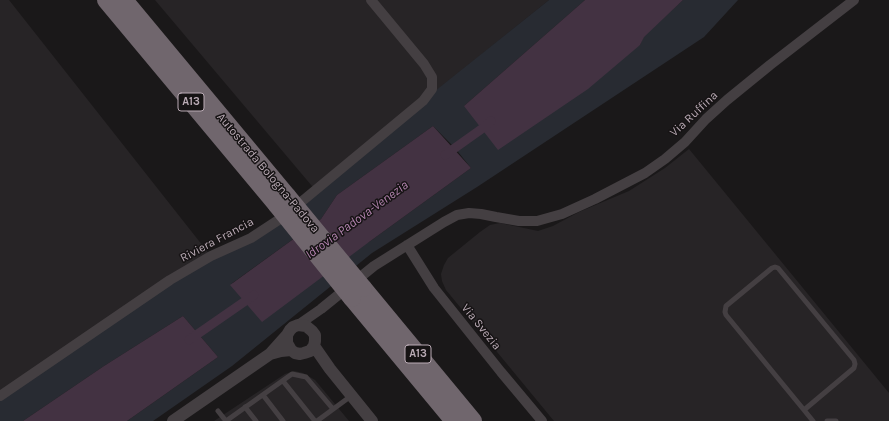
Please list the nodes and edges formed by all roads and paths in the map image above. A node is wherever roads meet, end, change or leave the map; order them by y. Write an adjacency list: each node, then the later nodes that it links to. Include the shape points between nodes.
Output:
1 (106, 0): 5 (highway, Autostrada Bologna-Padova / A13)
2 (124, 0): 5 (highway, Autostrada Bologna-Padova / A13)
3 (371, 0): 17 (street, Riviera Francia, via 432,77 432,88 423,100 283,217 251,238 211,256 170,280)
4 (854, 0): 6 (street, Via Ruffina, via 727,100 684,142 645,173 562,214 538,221 512,220 469,213 457,215)
5 (282, 201): 7 (highway, Autostrada Bologna-Padova / A13, bridge)
6 (407, 245): 8 (street, Via Ruffina, via 374,266); 31 (street, Via Svezia, via 434,288)
7 (358, 293): 29 (highway, Autostrada Bologna-Padova / A13); 30 (highway, Autostrada Bologna-Padova / A13)
8 (320, 309): 9 (street, Via Ruffina); 10 (street)
9 (298, 325): 10 (street, via 306,326); 11 (street)
10 (312, 331): 13 (street, via 315,341)
11 (287, 334): 12 (street, via 287,343); 14 (street)
12 (291, 350): 13 (street, via 300,354); 14 (street)
13 (309, 350): 18 (street, via 330,370)
14 (270, 354): 23 (street)
15 (283, 381): 16 (lane); 20 (lane, via 292,374 306,377); 27 (lane)
16 (263, 395): 19 (lane); 26 (lane)
17 (0, 396)
18 (351, 396): 20 (lane); 28 (street)
19 (245, 407): 24 (lane); 25 (lane)
20 (333, 409): 27 (lane)
21 (804, 410): 21 (lane, via 725,312 726,306 775,267 855,364 854,368); 32 (lane)
22 (218, 411): 24 (lane)
23 (173, 421)
24 (226, 421)
25 (256, 421)
26 (283, 421)
27 (316, 421)
28 (372, 421)
29 (454, 421)
30 (473, 421)
31 (542, 421)
32 (813, 421)
33 (827, 421): 34 (lane)
34 (836, 421)

